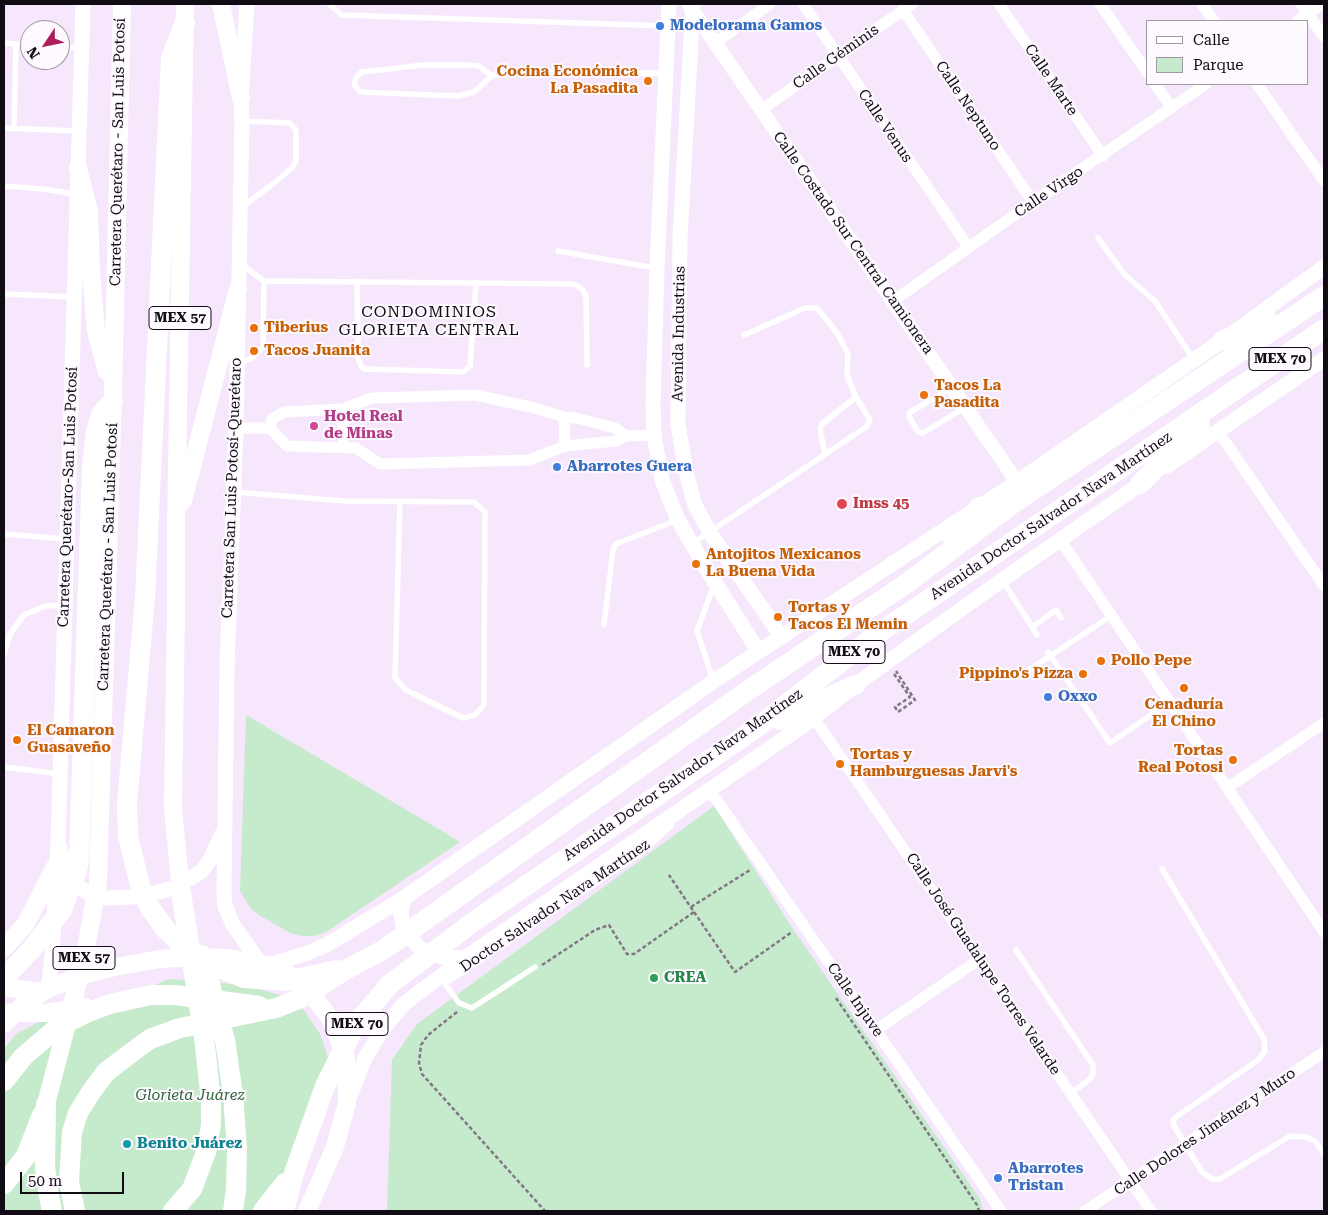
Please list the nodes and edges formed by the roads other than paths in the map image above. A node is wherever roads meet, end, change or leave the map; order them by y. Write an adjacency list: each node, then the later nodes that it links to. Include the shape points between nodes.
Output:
1 (83, 4): 26 (main road, Carretera Querétaro-San Luis Potosí)
2 (122, 4): 74 (main road, Carretera Querétaro - San Luis Potosí / MEX 57)
3 (221, 4): 34 (main road)
4 (247, 4): 34 (main road, Carretera San Luis Potosí-Querétaro)
5 (329, 4): 19 (lane, via 342,15)
6 (669, 4): 19 (main road, Avenida Industrias)
7 (770, 4): 21 (street)
8 (803, 4): 27 (street, Calle Venus)
9 (999, 4): 41 (street, Calle Marte)
10 (1100, 4): 28 (street)
11 (1202, 4): 17 (street)
12 (1322, 4): 15 (street)
13 (691, 6): 21 (street, Calle Costado Sur Central Camionera); 64 (main road, Avenida Industrias)
14 (907, 7): 27 (street, Calle Géminis); 46 (street, Calle Neptuno)
15 (1304, 9): 18 (street); 20 (street)
16 (185, 13): 93 (main road, MEX 57); 137 (highway, via 171,58 145,596 127,804 128,836 141,890 151,909 166,930 197,959 244,978 287,981)
17 (1213, 20)
18 (1298, 20)
19 (668, 26): 29 (main road, Avenida Industrias)
20 (1324, 37)
21 (715, 43): 36 (street, Calle Costado Sur Central Camionera)
22 (4, 44): 23 (lane)
23 (16, 44): 24 (lane); 39 (lane)
24 (20, 44)
25 (70, 47): 26 (lane)
26 (82, 48): 40 (main road, Carretera Querétaro-San Luis Potosí)
27 (837, 56): 36 (street, Calle Géminis); 49 (street, Calle Venus)
28 (1146, 71)
29 (666, 73): 30 (lane, via 508,72); 50 (main road, Avenida Industrias)
30 (492, 76): 30 (lane, via 474,92 458,96 360,92 355,86 356,76 362,72 424,64 479,66)
31 (1156, 85): 35 (street)
32 (1205, 85): 35 (street, Calle Virgo)
33 (1258, 85): 43 (street)
34 (241, 98): 37 (main road, Carretera San Luis Potosí-Querétaro)
35 (1172, 108): 41 (street, Calle Virgo)
36 (761, 110): 63 (street, Calle Costado Sur Central Camionera)
37 (242, 121): 47 (main road, Carretera San Luis Potosí-Querétaro); 47 (lane, via 290,123 296,130 296,162 274,184)
38 (4, 128): 39 (lane)
39 (14, 128): 40 (lane)
40 (79, 131): 42 (main road, Carretera Querétaro-San Luis Potosí)
41 (1103, 156): 46 (street, Calle Virgo)
42 (78, 168): 45 (main road, Carretera Querétaro-San Luis Potosí); 74 (main road, via 89,212 96,331)
43 (1324, 181)
44 (4, 186): 45 (lane)
45 (77, 195): 62 (main road, Carretera Querétaro-San Luis Potosí)
46 (1033, 202): 49 (street, Calle Virgo)
47 (240, 208): 52 (main road, Carretera San Luis Potosí-Querétaro)
48 (1098, 238): 69 (lane, via 1126,275 1155,301)
49 (969, 248): 63 (street, Calle Virgo)
50 (658, 249): 54 (main road, Avenida Industrias); 64 (main road, via 672,262 675,297)
51 (558, 251): 54 (lane)
52 (238, 262): 55 (lane); 59 (main road, Carretera San Luis Potosí-Querétaro)
53 (1324, 267): 67 (main road)
54 (657, 268): 82 (main road, Avenida Industrias)
55 (264, 281): 56 (lane); 71 (lane, via 263,347)
56 (357, 281): 57 (lane); 57 (lane, via 358,358 364,369 463,372 470,366)
57 (476, 283): 70 (lane, via 574,284 582,288 586,296)
58 (1324, 283): 67 (highway, via 1255,328)
59 (238, 289): 71 (main road, Carretera San Luis Potosí-Querétaro); 93 (main road)
60 (4, 294): 62 (lane)
61 (1324, 296): 101 (highway, Avenida Doctor Salvador Nava Martínez / MEX 70, via 1011,505)
62 (74, 298): 96 (main road, Carretera Querétaro-San Luis Potosí)
63 (893, 302): 72 (street, Calle Costado Sur Central Camionera)
64 (679, 306): 94 (main road, Avenida Industrias, via 678,424 694,503)
65 (1324, 329): 73 (highway, Avenida Doctor Salvador Nava Martínez / MEX 70)
66 (744, 335): 75 (lane, via 805,308 816,308 837,333 848,354 848,375)
67 (1223, 340): 69 (main road)
68 (1324, 359): 81 (main road, Avenida Doctor Salvador Nava Martínez)
69 (1194, 360): 87 (main road)
70 (587, 365)
71 (236, 366): 79 (main road, Carretera San Luis Potosí-Querétaro)
72 (952, 388): 76 (street, Calle Costado Sur Central Camionera); 76 (lane, via 910,412 908,416 918,432 923,433)
73 (1235, 389): 88 (highway); 119 (highway, Avenida Doctor Salvador Nava Martínez / MEX 70, via 872,638)
74 (113, 397): 138 (highway, via 101,414 92,465 77,871 62,910); 151 (main road, Carretera Querétaro - San Luis Potosí / MEX 57, via 98,882 84,958)
75 (856, 397): 86 (lane, via 822,424); 86 (lane, via 870,420 869,424)
76 (966, 407): 87 (street, Calle Costado Sur Central Camionera)
77 (343, 410): 78 (street, via 372,398 475,395); 80 (street, via 284,412 272,419); 85 (street)
78 (564, 417): 83 (street, via 615,428); 84 (street)
79 (236, 428): 80 (street); 89 (main road, Carretera San Luis Potosí-Querétaro)
80 (270, 428): 85 (street, via 287,446)
81 (1218, 431): 88 (main road, Avenida Doctor Salvador Nava Martínez); 102 (street)
82 (654, 435): 83 (street); 92 (main road, Avenida Industrias, via 662,480)
83 (626, 436): 84 (street, via 616,441)
84 (565, 446): 85 (street, via 530,460 380,464 356,448)
85 (343, 447)
86 (825, 454): 94 (lane)
87 (1017, 482): 91 (main road)
88 (1140, 484): 97 (main road, Avenida Doctor Salvador Nava Martínez)
89 (233, 492): 90 (lane); 124 (main road, Carretera San Luis Potosí-Querétaro)
90 (400, 502): 90 (lane, via 474,502 484,512 484,705 475,715 463,718 406,690 395,678)
91 (979, 507): 101 (highway, via 963,528 922,562); 109 (main road)
92 (678, 520): 98 (main road, Avenida Industrias); 106 (lane, via 616,544)
93 (176, 528): 128 (main road, MEX 57, via 173,808)
94 (710, 533): 98 (lane); 109 (main road, Avenida Industrias)
95 (4, 534): 96 (lane)
96 (67, 539): 103 (main road, Carretera Querétaro-San Luis Potosí)
97 (1060, 540): 99 (main road, Avenida Doctor Salvador Nava Martínez); 104 (street)
98 (692, 544): 100 (main road, Avenida Industrias)
99 (1002, 580): 107 (lane); 115 (main road, Avenida Doctor Salvador Nava Martínez)
100 (715, 583): 110 (main road, Avenida Industrias); 114 (lane, via 697,631)
101 (907, 583): 137 (highway, Avenida Doctor Salvador Nava Martínez / MEX 70, via 743,694 383,950)
102 (1324, 586)
103 (65, 605): 112 (lane, via 45,606 24,615 10,634); 121 (main road, Carretera Querétaro-San Luis Potosí)
104 (1111, 616): 111 (lane); 116 (street)
105 (1062, 618): 107 (lane, via 1056,610)
106 (604, 626)
107 (1032, 627): 108 (lane)
108 (1037, 635)
109 (782, 637): 110 (main road)
110 (759, 652): 114 (main road)
111 (1049, 654): 113 (lane); 116 (lane, via 1110,743)
112 (4, 655)
113 (1021, 675)
114 (714, 681): 129 (main road)
115 (855, 685): 117 (main road, Avenida Doctor Salvador Nava Martínez); 119 (highway)
116 (1170, 702): 122 (street)
117 (814, 718): 123 (main road, Avenida Doctor Salvador Nava Martínez); 133 (street, Calle José Guadalupe Torres Velarde)
118 (1324, 723): 122 (street)
119 (756, 728): 154 (highway, Avenida Doctor Salvador Nava Martínez / MEX 70, via 476,920 390,984 356,1024 325,1086)
120 (4, 767): 121 (lane)
121 (60, 774): 125 (main road, Carretera Querétaro-San Luis Potosí)
122 (1227, 788): 130 (street)
123 (703, 793): 134 (main road, Avenida Doctor Salvador Nava Martínez); 146 (street, Calle Injuve)
124 (225, 824): 125 (main road, via 218,845 202,871 176,887 132,896 107,898 80,888 68,873); 135 (main road, Carretera San Luis Potosí-Querétaro, via 225,906 233,926)
125 (58, 842): 126 (main road, Carretera Querétaro-San Luis Potosí)
126 (55, 867): 131 (main road, via 25,925); 141 (main road, Carretera Querétaro-San Luis Potosí, via 52,957)
127 (1162, 869): 152 (lane, via 1264,1039 1265,1051 1258,1060 1173,1121)
128 (180, 892): 159 (highway, via 204,1037 211,1125 206,1152 192,1189); 160 (highway, via 206,964 225,1040 237,1150)
129 (404, 898): 134 (main road, via 401,913 410,939 421,949); 135 (main road, via 328,944 291,959)
130 (1324, 932)
131 (4, 948)
132 (1016, 950): 149 (lane, via 1093,1065 1091,1078)
133 (980, 959): 146 (street); 149 (street, Calle José Guadalupe Torres Velarde)
134 (467, 962): 139 (main road, Avenida Doctor Salvador Nava Martínez)
135 (264, 964): 141 (main road, via 228,958 160,959 82,975); 150 (main road, via 289,975 312,995 330,1018 346,1058)
136 (538, 967): 139 (lane, via 472,1008 460,1002)
137 (349, 968): 143 (highway, Avenida Doctor Salvador Nava Martínez / MEX 70, via 299,999)
138 (4, 978)
139 (441, 980): 150 (main road, Avenida Doctor Salvador Nava Martínez, via 405,1003 385,1026 366,1056)
140 (4, 987): 141 (main road)
141 (45, 990): 145 (main road)
142 (110, 1004): 143 (highway, via 151,995 175,995); 144 (main road, via 44,1013); 148 (highway, via 58,1027 23,1057)
143 (276, 1008): 158 (highway, Avenida Doctor Salvador Nava Martínez, via 180,1028 150,1040 106,1072 78,1113 72,1132 68,1182)
144 (4, 1013)
145 (4, 1024)
146 (876, 1030): 164 (street, Calle Injuve)
147 (1324, 1052): 152 (street, Calle Dolores Jiménez y Muro)
148 (4, 1081)
149 (1072, 1093): 155 (street, Calle José Guadalupe Torres Velarde)
150 (347, 1103): 163 (main road, via 335,1147)
151 (46, 1104): 156 (highway, via 26,1156); 157 (highway, via 45,1166)
152 (1186, 1144): 153 (lane, via 1202,1172 1212,1179 1220,1179 1290,1136 1315,1141); 155 (street, Calle Dolores Jiménez y Muro)
153 (1324, 1154)
154 (295, 1170): 161 (highway); 162 (highway)
155 (1131, 1181): 165 (street, Calle Dolores Jiménez y Muro); 166 (street, Calle José Guadalupe Torres Velarde)
156 (4, 1184)
157 (52, 1211)
158 (75, 1211)
159 (173, 1211)
160 (233, 1211)
161 (263, 1211)
162 (281, 1211)
163 (308, 1211)
164 (1001, 1211)
165 (1085, 1211)
166 (1151, 1211)

